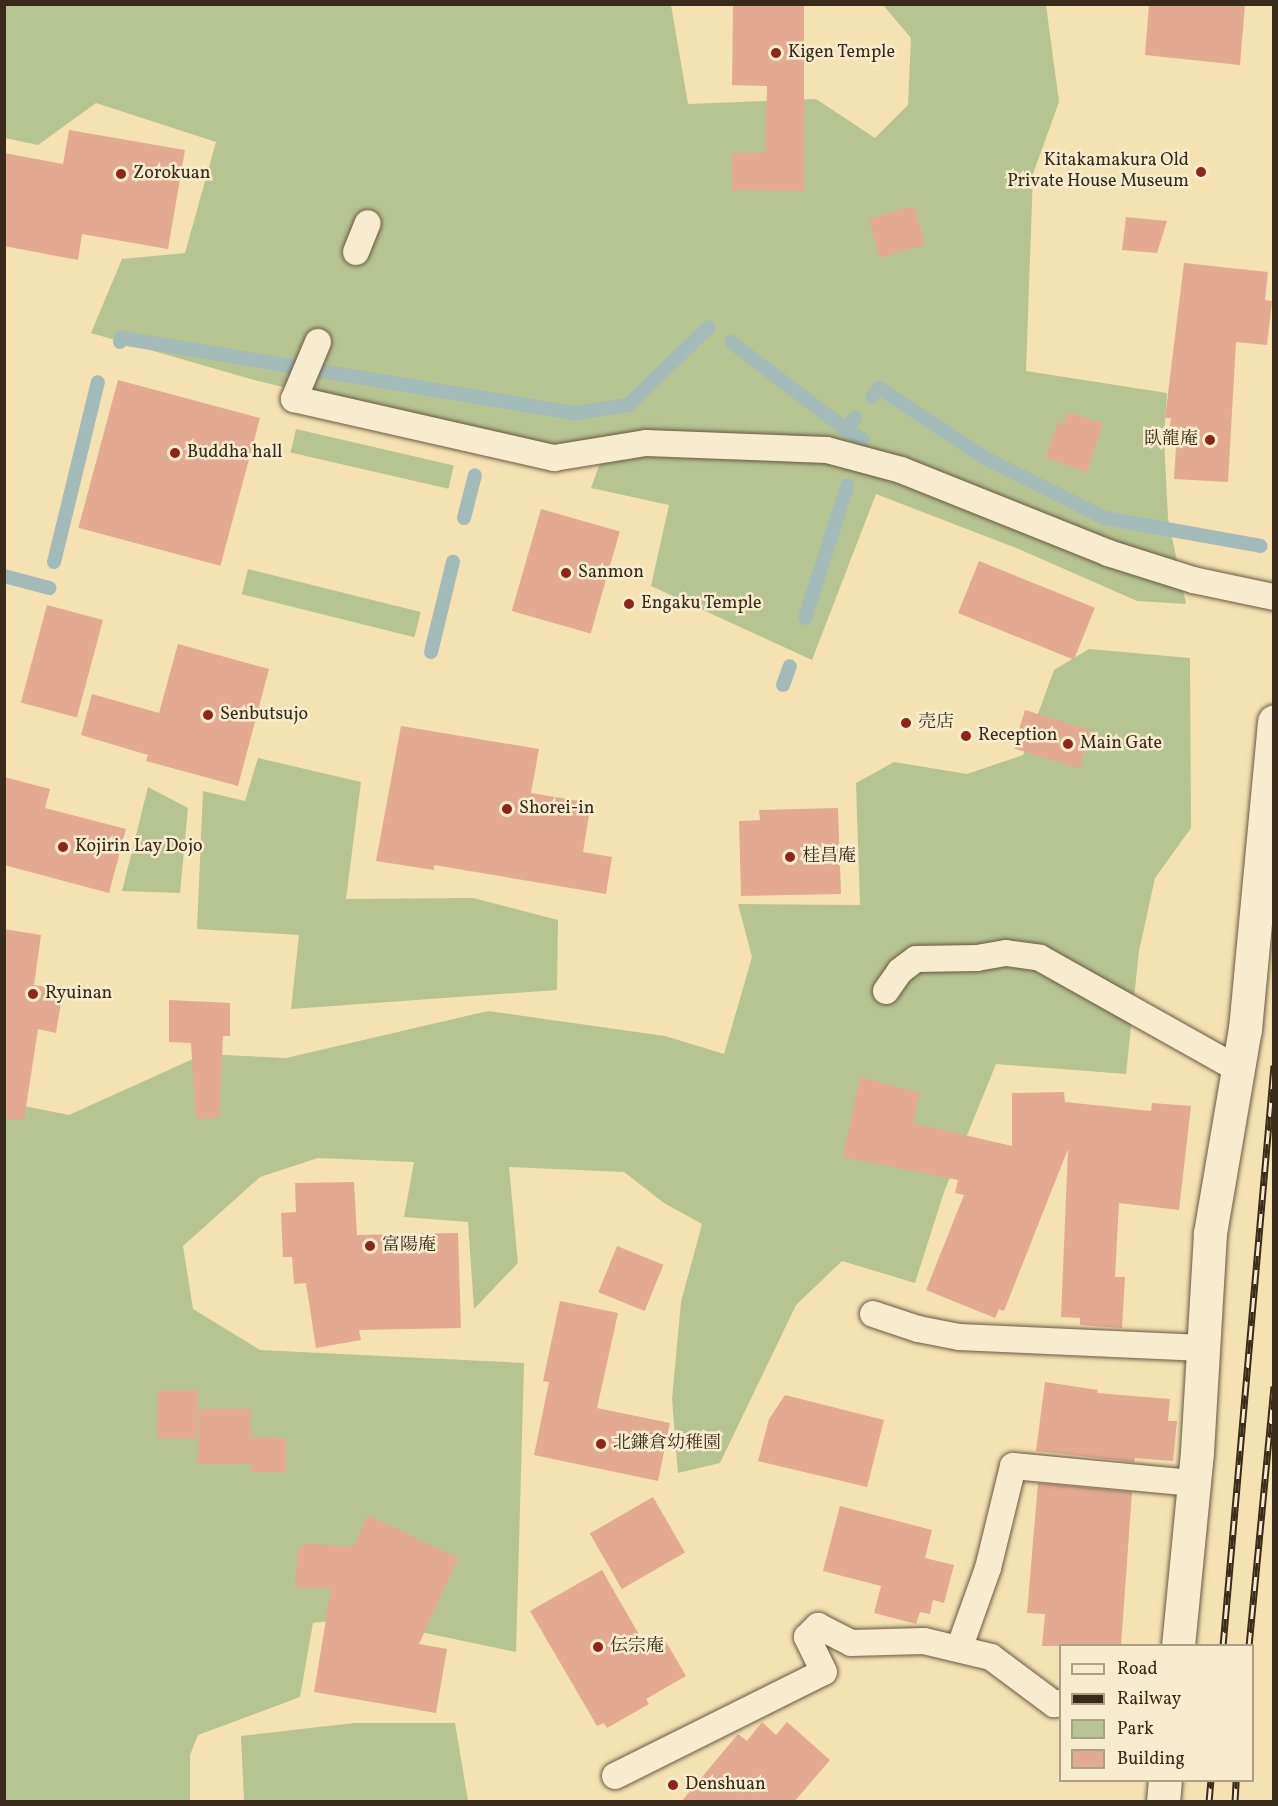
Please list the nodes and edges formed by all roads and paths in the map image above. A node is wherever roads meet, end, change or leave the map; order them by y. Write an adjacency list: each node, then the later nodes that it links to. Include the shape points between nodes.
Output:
1 (368, 223): 2 (lane)
2 (356, 252)
3 (318, 342): 4 (lane, via 294,399 554,458 646,443 827,450 901,470 1108,553 1193,580)
4 (1274, 597)
5 (1274, 721): 7 (street, via 1266,830)
6 (886, 991): 7 (lane, via 900,971 916,959 1006,953 1040,958)
7 (1238, 1069): 9 (street, via 1210,1233)
8 (873, 1314): 9 (lane, via 959,1337)
9 (1203, 1348): 10 (street)
10 (1194, 1483): 11 (street); 12 (lane, via 1013,1466 988,1568)
11 (1178, 1644)
12 (958, 1649): 13 (lane, via 991,1657 1054,1704); 14 (lane, via 924,1641 851,1642 818,1626 807,1637 824,1672)
13 (1059, 1703)
14 (615, 1776)
15 (1165, 1782): 16 (street)
16 (1163, 1802)

